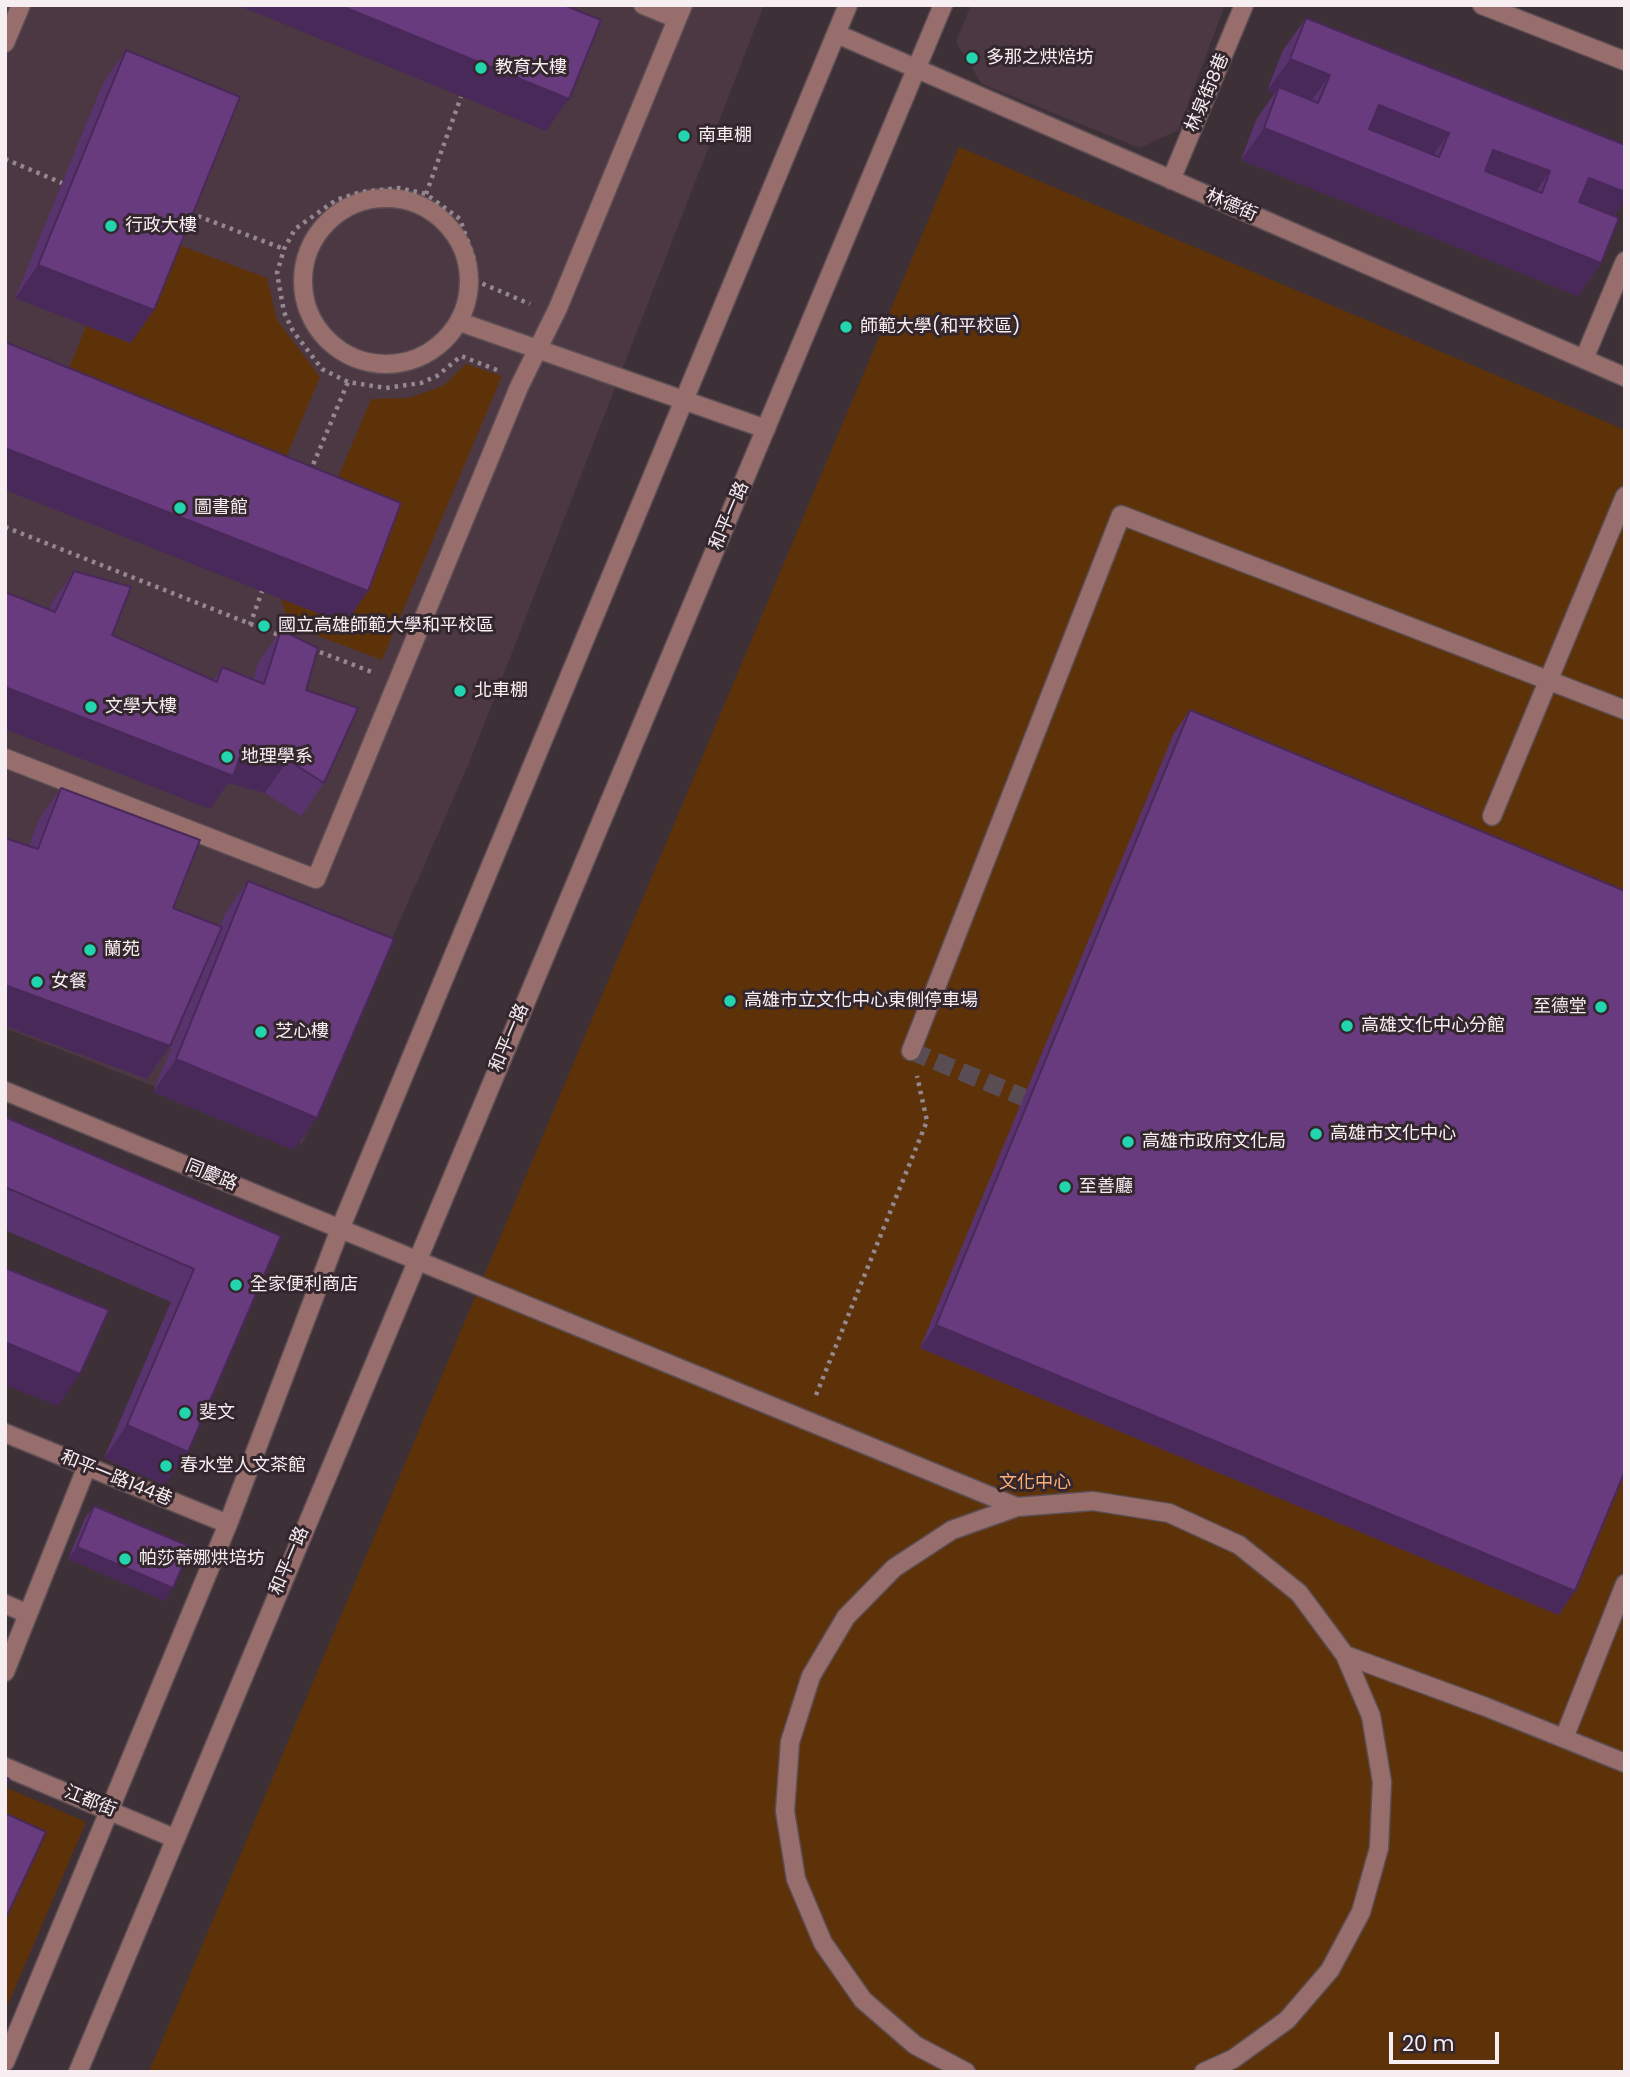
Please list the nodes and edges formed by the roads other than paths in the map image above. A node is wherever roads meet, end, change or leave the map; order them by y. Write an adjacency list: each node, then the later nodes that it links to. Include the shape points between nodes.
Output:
1 (21, 5): 9 (street)
2 (643, 5): 7 (street)
3 (848, 5): 8 (street)
4 (943, 5): 11 (street, 和平一路)
5 (1244, 5): 12 (street, 林泉街8巷)
6 (1482, 5): 10 (street)
7 (680, 12): 15 (street)
8 (836, 34): 11 (street, 林德街); 18 (street)
9 (5, 43)
10 (1625, 61)
11 (917, 69): 12 (street, 林德街); 19 (street, 和平一路)
12 (1171, 180): 16 (street, 林德街)
13 (1625, 261): 16 (street)
14 (460, 322): 14 (street, via 469,296 465,255 444,220 421,205 394,197 367,199 342,209 321,227 307,251 302,279 305,306 318,331 339,350 364,362 392,365 419,359 442,344); 15 (street)
15 (538, 349): 18 (street); 23 (street, via 316,879)
16 (1584, 359): 17 (street, 林德街)
17 (1625, 377)
18 (684, 401): 19 (street); 27 (street)
19 (766, 429): 28 (street, 和平一路)
20 (1625, 496): 21 (street)
21 (1549, 679): 22 (street); 24 (street); 25 (street, via 1121,515)
22 (1625, 710)
23 (5, 758)
24 (1492, 816)
25 (911, 1051)
26 (5, 1091): 27 (street, 同慶路)
27 (340, 1229): 28 (street, 同慶路); 32 (street)
28 (417, 1261): 31 (street, 同慶路); 42 (street, 和平一路)
29 (5, 1433): 30 (street, 和平一路144巷)
30 (87, 1466): 32 (street, 和平一路144巷); 35 (street)
31 (1017, 1507): 36 (street, via 1093,1501 1169,1513 1239,1545 1299,1593); 45 (street, via 952,1530 894,1568 855,1607 810,1676 790,1742 785,1811 796,1879 823,1943 863,2000 915,2045)
32 (228, 1524): 41 (street)
33 (1625, 1584): 38 (street)
34 (5, 1604): 35 (street)
35 (28, 1614): 37 (street)
36 (1345, 1655): 38 (street); 46 (street, via 1371,1716 1382,1782 1379,1848 1361,1912 1330,1970 1287,2020 1233,2059)
37 (5, 1672)
38 (1564, 1738): 39 (street)
39 (1625, 1763)
40 (5, 1767): 41 (street, 江都街)
41 (108, 1810): 42 (street, 江都街); 43 (street)
42 (174, 1838): 44 (street, 和平一路)
43 (5, 2062)
44 (78, 2072)
45 (966, 2072)
46 (1204, 2072)

